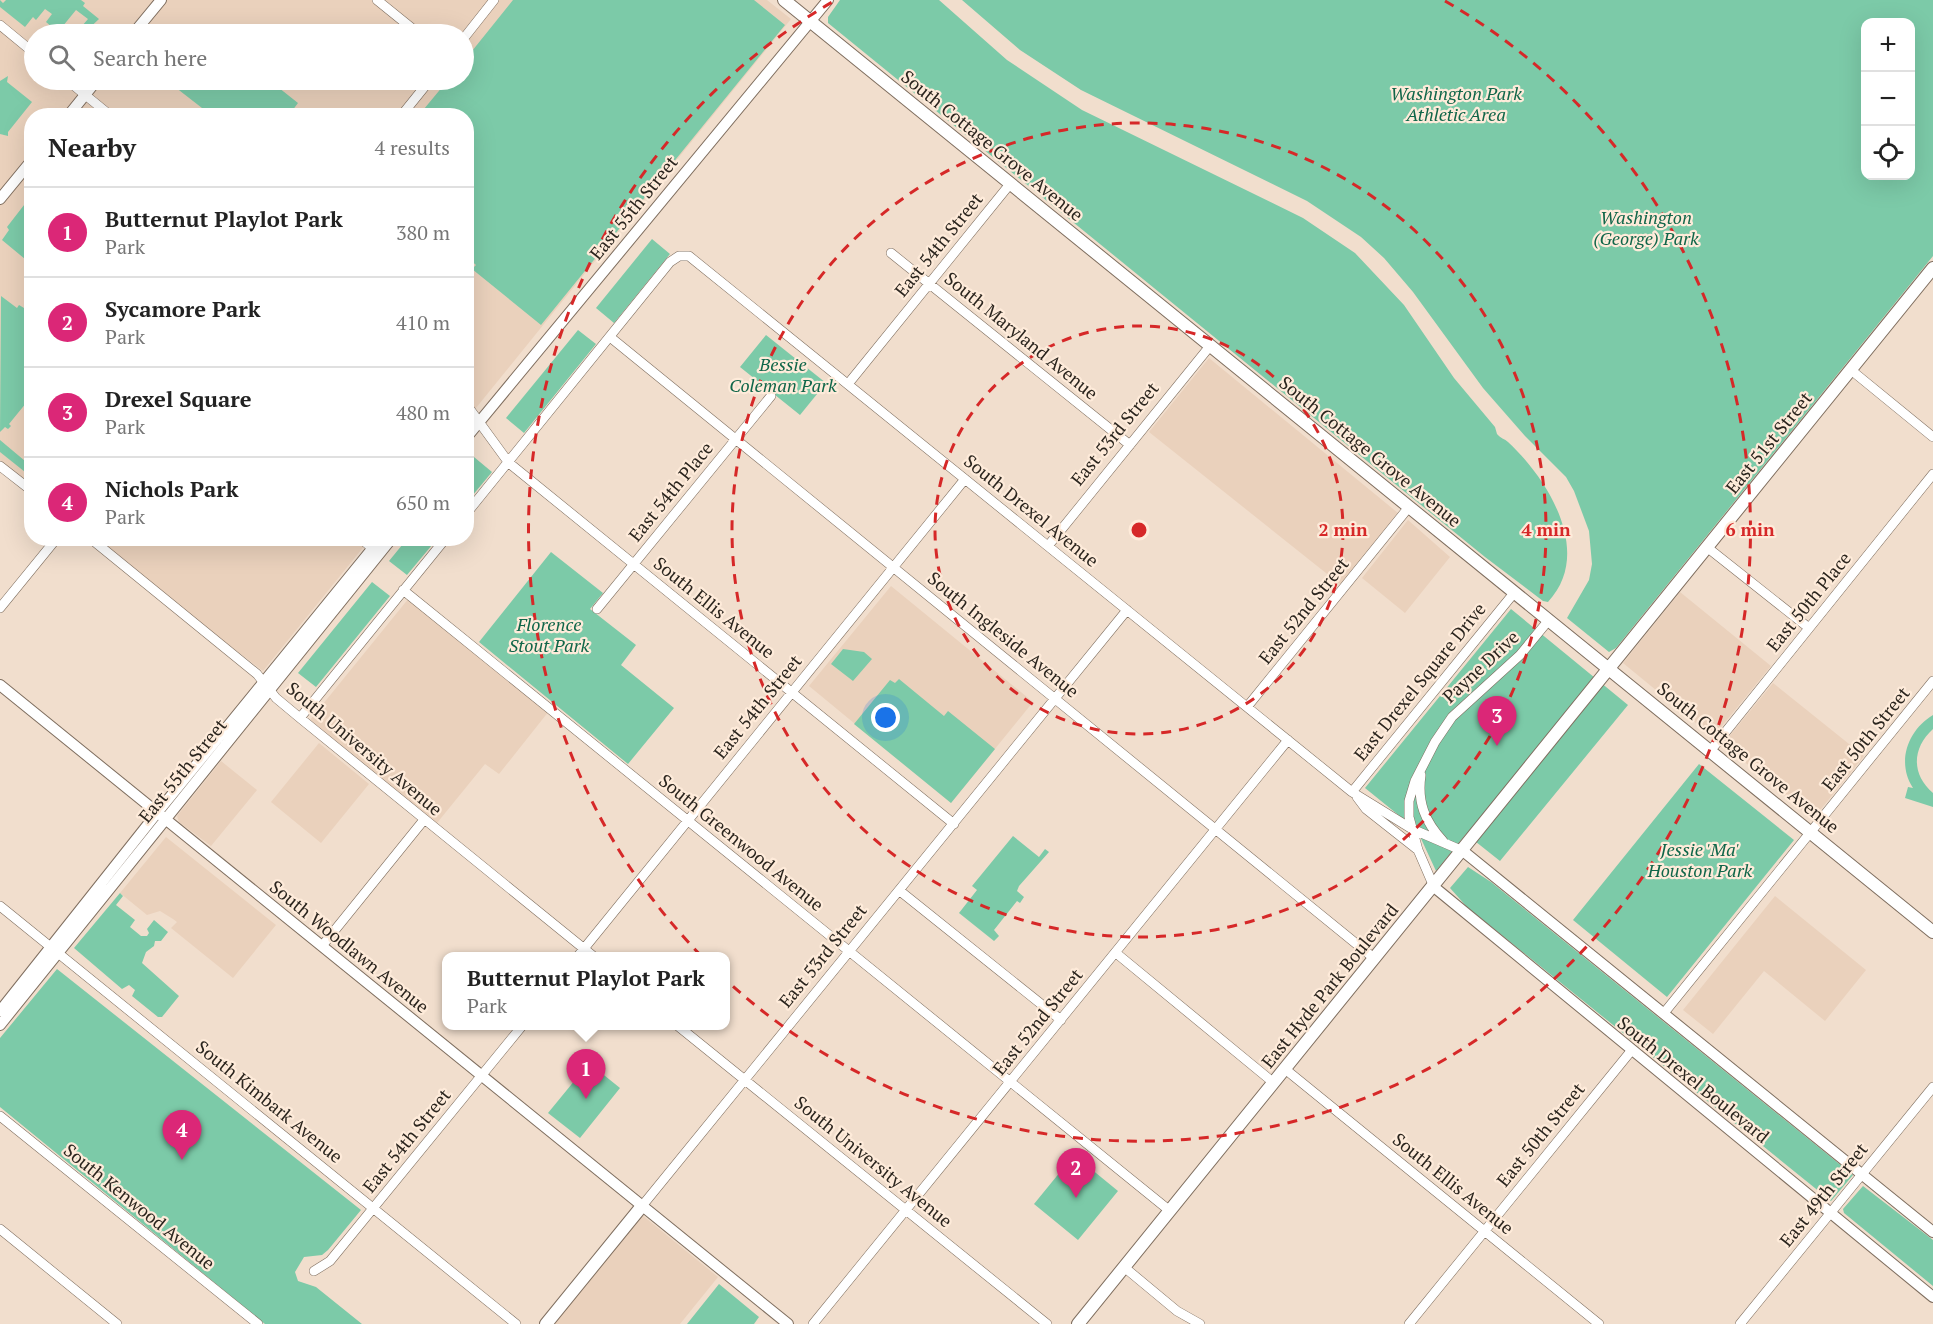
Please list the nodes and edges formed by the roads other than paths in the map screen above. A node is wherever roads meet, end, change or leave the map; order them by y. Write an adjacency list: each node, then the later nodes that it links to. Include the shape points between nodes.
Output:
1 (161, 0): 7 (street)
2 (377, 0): 8 (street)
3 (495, 0): 10 (street)
4 (784, 0): 6 (main road, South Cottage Grove Avenue)
5 (828, 0): 6 (street, East 55th Street)
6 (810, 21): 20 (main road, South Cottage Grove Avenue); 31 (street, East 55th Street)
7 (141, 24)
8 (407, 24)
9 (0, 26): 11 (street)
10 (474, 26)
11 (24, 45)
12 (80, 90): 15 (street)
13 (88, 90): 15 (street)
14 (422, 90): 18 (street)
15 (85, 94): 16 (street); 17 (street)
16 (74, 108)
17 (102, 108)
18 (407, 108)
19 (24, 170): 21 (street)
20 (1010, 184): 24 (street, East 54th Street); 26 (main road, South Cottage Grove Avenue)
21 (0, 199)
22 (891, 253): 24 (street, South Maryland Avenue)
23 (1933, 268): 27 (main road, East 51st Street)
24 (929, 283): 28 (street, East 54th Street); 35 (street, South Maryland Avenue)
25 (610, 337): 28 (street, South Drexel Avenue, via 670,262 689,255); 34 (street, South Ingleside Avenue); 36 (street)
26 (1210, 346): 35 (street, East 53rd Street); 42 (main road, South Cottage Grove Avenue)
27 (1851, 370): 33 (street); 50 (main road, East 51st Street)
28 (848, 384): 39 (street, South Drexel Avenue)
29 (771, 396): 34 (street, East 54th Place)
30 (474, 413): 31 (street, South Ellis Avenue)
31 (480, 420): 32 (street, East 55th Street); 36 (street, South Ellis Avenue)
32 (474, 428)
33 (1933, 437)
34 (735, 440): 52 (street, East 54th Place); 53 (street, South Ingleside Avenue)
35 (1130, 445): 49 (street, East 53rd Street)
36 (509, 463): 41 (street); 52 (street, South Ellis Avenue)
37 (0, 466): 40 (street)
38 (1933, 474): 60 (street, East 50th Place)
39 (965, 479): 49 (street, South Drexel Avenue); 53 (street, East 54th Street)
40 (24, 485)
41 (474, 505)
42 (1409, 507): 55 (main road, South Cottage Grove Avenue); 67 (street, East 52nd Street)
43 (50, 546): 56 (street)
44 (100, 546): 64 (street, South University Avenue, via 255,672)
45 (370, 546): 51 (street)
46 (378, 546): 51 (street, East 55th Street)
47 (382, 546): 51 (street, East 55th Street)
48 (439, 546): 54 (street)
49 (1048, 546): 58 (street, South Drexel Avenue)
50 (1708, 548): 60 (street); 61 (main road, East 51st Street)
51 (376, 551): 64 (street, East 55th Street)
52 (633, 564): 57 (street, East 54th Place); 65 (street, South Ellis Avenue)
53 (893, 567): 65 (street, East 54th Street); 66 (street, South Ingleside Avenue)
54 (403, 590): 68 (street); 76 (street, South Greenwood Avenue)
55 (1514, 593): 59 (main road, South Cottage Grove Avenue); 72 (street, East Drexel Square Drive)
56 (0, 608)
57 (597, 609)
58 (1127, 610): 66 (street, East 53rd Street); 67 (street, South Drexel Avenue)
59 (1548, 621): 61 (main road, South Cottage Grove Avenue); 71 (street, Payne Drive, via 1520,655 1452,717)
60 (1809, 628): 70 (street, East 50th Place)
61 (1610, 670): 70 (main road, South Cottage Grove Avenue); 83 (main road, East Hyde Park Boulevard)
62 (1933, 681): 80 (street, East 50th Street)
63 (0, 686): 73 (street, South Woodlawn Avenue)
64 (267, 687): 68 (street, South University Avenue); 73 (street, East 55th Street)
65 (792, 692): 76 (street, East 54th Street); 77 (street, South Ellis Avenue)
66 (1056, 698): 77 (street, East 53rd Street); 78 (street, South Ingleside Avenue)
67 (1247, 707): 69 (street, South Drexel Avenue)
68 (300, 718): 75 (street, South University Avenue)
69 (1288, 740): 72 (street, South Drexel Avenue); 78 (street, East 52nd Street)
70 (1711, 750): 80 (main road, South Cottage Grove Avenue)
71 (1422, 770): 74 (street, Payne Drive, via 1421,802); 79 (street, Payne Drive, via 1409,801)
72 (1352, 792): 79 (street, South Drexel Avenue); 82 (street, South Drexel Avenue, via 1366,809)
73 (161, 816): 88 (street, South Woodlawn Avenue); 89 (street, East 55th Street)
74 (1426, 820): 81 (street, South Drexel Avenue)
75 (423, 821): 88 (street); 90 (street, South University Avenue)
76 (687, 821): 91 (street, East 54th Street); 92 (street, South Greenwood Avenue)
77 (954, 824): 85 (street, East 53rd Street)
78 (1216, 829): 93 (street, East 52nd Street); 94 (street, South Ingleside Avenue)
79 (1412, 829): 81 (street, South Drexel Avenue); 82 (street, Payne Drive)
80 (1812, 833): 87 (main road, South Cottage Grove Avenue); 96 (street, East 50th Street)
81 (1445, 843): 83 (street, South Drexel Avenue)
82 (1418, 850): 84 (street, South Drexel Avenue)
83 (1463, 851): 84 (main road, East Hyde Park Boulevard); 96 (street, South Drexel Boulevard)
84 (1434, 887): 94 (main road, East Hyde Park Boulevard); 101 (street, South Drexel Boulevard)
85 (900, 891): 92 (street, East 53rd Street); 97 (street)
86 (0, 906): 89 (street, South Kimbark Avenue)
87 (1933, 932)
88 (322, 946): 103 (street, South Woodlawn Avenue)
89 (54, 951): 95 (street, East 55th Street); 98 (street, East 55th Street); 111 (street, South Kimbark Avenue)
90 (580, 952)
91 (582, 952)
92 (850, 952): 104 (street, East 53rd Street); 105 (street, South Greenwood Avenue)
93 (1116, 953): 97 (street, East 52nd Street); 106 (street)
94 (1375, 959): 102 (main road, East Hyde Park Boulevard)
95 (0, 1011)
96 (1664, 1012): 109 (street, South Drexel Boulevard)
97 (1061, 1020): 105 (street, East 52nd Street)
98 (0, 1025)
99 (519, 1030): 103 (street, East 54th Street)
100 (683, 1030): 104 (street, South University Avenue)
101 (1631, 1051): 114 (street, South Drexel Boulevard); 116 (street, East 50th Street)
102 (1285, 1069): 106 (main road, East Hyde Park Boulevard); 116 (street, South Ellis Avenue)
103 (481, 1075): 110 (street, South Woodlawn Avenue); 111 (street, East 54th Street)
104 (745, 1080): 110 (street, East 53rd Street); 112 (street, South University Avenue)
105 (1010, 1082): 112 (street, East 52nd Street); 113 (street, South Greenwood Avenue)
106 (1274, 1083): 113 (main road, East Hyde Park Boulevard)
107 (1933, 1087): 109 (street, East 49th Street)
108 (2, 1118): 122 (street, South Kenwood Avenue)
109 (1862, 1174): 114 (street, East 49th Street); 117 (street, South Drexel Boulevard)
110 (642, 1206): 124 (main road, East 53rd Street); 125 (street, South Woodlawn Avenue)
111 (374, 1208): 119 (street, East 54th Street, via 330,1261); 123 (street, South Kimbark Avenue)
112 (906, 1210): 126 (street, East 52nd Street); 127 (street, South University Avenue)
113 (1170, 1211): 118 (main road, East Hyde Park Boulevard)
114 (1830, 1213): 120 (street, South Drexel Boulevard); 132 (street, East 49th Street)
115 (0, 1229): 121 (street)
116 (1485, 1231): 130 (street, East 50th Street); 131 (street, South Ellis Avenue)
117 (1933, 1232)
118 (1124, 1267): 128 (main road, East Hyde Park Boulevard); 129 (street, via 1177,1311)
119 (314, 1271)
120 (1933, 1297)
121 (117, 1324)
122 (258, 1324)
123 (516, 1324)
124 (546, 1324)
125 (788, 1324)
126 (813, 1324)
127 (1047, 1324)
128 (1078, 1324)
129 (1200, 1324)
130 (1409, 1324)
131 (1599, 1324)
132 (1740, 1324)

